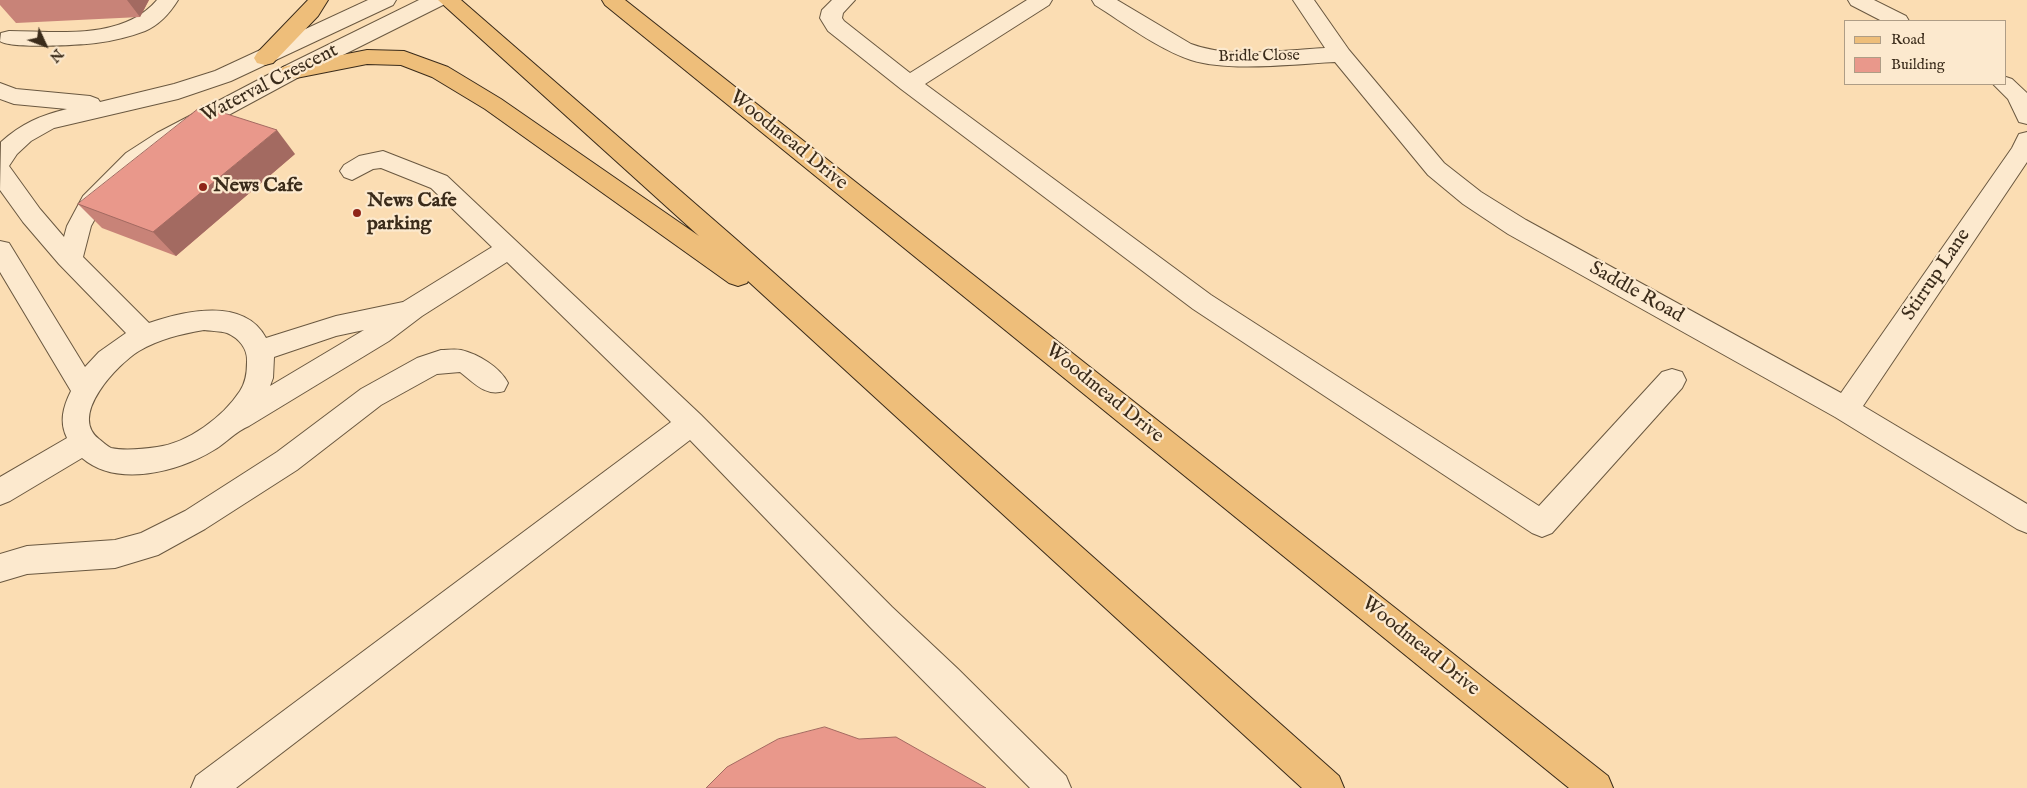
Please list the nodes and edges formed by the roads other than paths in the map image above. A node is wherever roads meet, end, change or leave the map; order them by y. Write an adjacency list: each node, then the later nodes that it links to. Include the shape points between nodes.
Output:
1 (168, 0): 13 (street, via 155,17 120,32 96,36)
2 (318, 0): 15 (main road)
3 (386, 0): 15 (street, Waterval Crescent)
4 (436, 0): 16 (street, Waterval Crescent)
5 (448, 0): 31 (main road)
6 (612, 0): 46 (main road, Woodmead Drive)
7 (845, 0): 17 (street, via 833,10 831,18 836,26)
8 (1042, 0): 17 (street)
9 (1102, 0): 14 (street, Bridle Close, via 1183,49 1199,55 1227,59)
10 (1303, 0): 14 (street, Saddle Road)
11 (1858, 0): 12 (street)
12 (1896, 20)
13 (9, 38)
14 (1341, 55): 36 (street, Saddle Road, via 1436,169 1472,198 1517,227)
15 (265, 58): 20 (street, Waterval Crescent, via 178,92)
16 (291, 72): 28 (street, Waterval Crescent, via 134,159 92,202 79,226); 31 (main road, via 367,57 404,58 440,72 493,104)
17 (909, 84): 33 (street, via 1202,302 1542,524)
18 (2005, 85): 21 (street, via 2017,95)
19 (0, 91): 20 (street, Waterval Crescent, via 14,96 83,104)
20 (130, 101): 23 (street, Waterval Crescent, via 47,122 23,135)
21 (2027, 116)
22 (2027, 140): 36 (street, Stirrup Lane)
23 (0, 161)
24 (0, 171): 28 (street, via 46,233)
25 (352, 171): 26 (street, via 367,162 383,159 439,182)
26 (510, 249): 29 (street); 37 (street)
27 (0, 250): 35 (street)
28 (70, 259): 30 (street)
29 (412, 309): 32 (street, via 336,326); 38 (street, via 380,334)
30 (145, 335): 32 (street, via 175,324 204,320 230,324 250,334); 35 (street, via 99,368)
31 (827, 339): 43 (main road)
32 (260, 351): 38 (street, via 262,367 257,386)
33 (1672, 380)
34 (494, 383): 42 (street, via 460,361 441,361 427,366 371,397 287,461 195,520 147,545 115,554 27,560)
35 (84, 389): 39 (street, via 76,408 76,427)
36 (1845, 409): 41 (street, Saddle Road)
37 (691, 423): 44 (street); 45 (street)
38 (229, 424): 39 (street, via 177,454 148,461 121,462 99,456)
39 (83, 443): 40 (street)
40 (0, 492)
41 (2027, 520)
42 (0, 568)
43 (1322, 784)
44 (208, 788)
45 (1054, 788)
46 (1596, 788)

